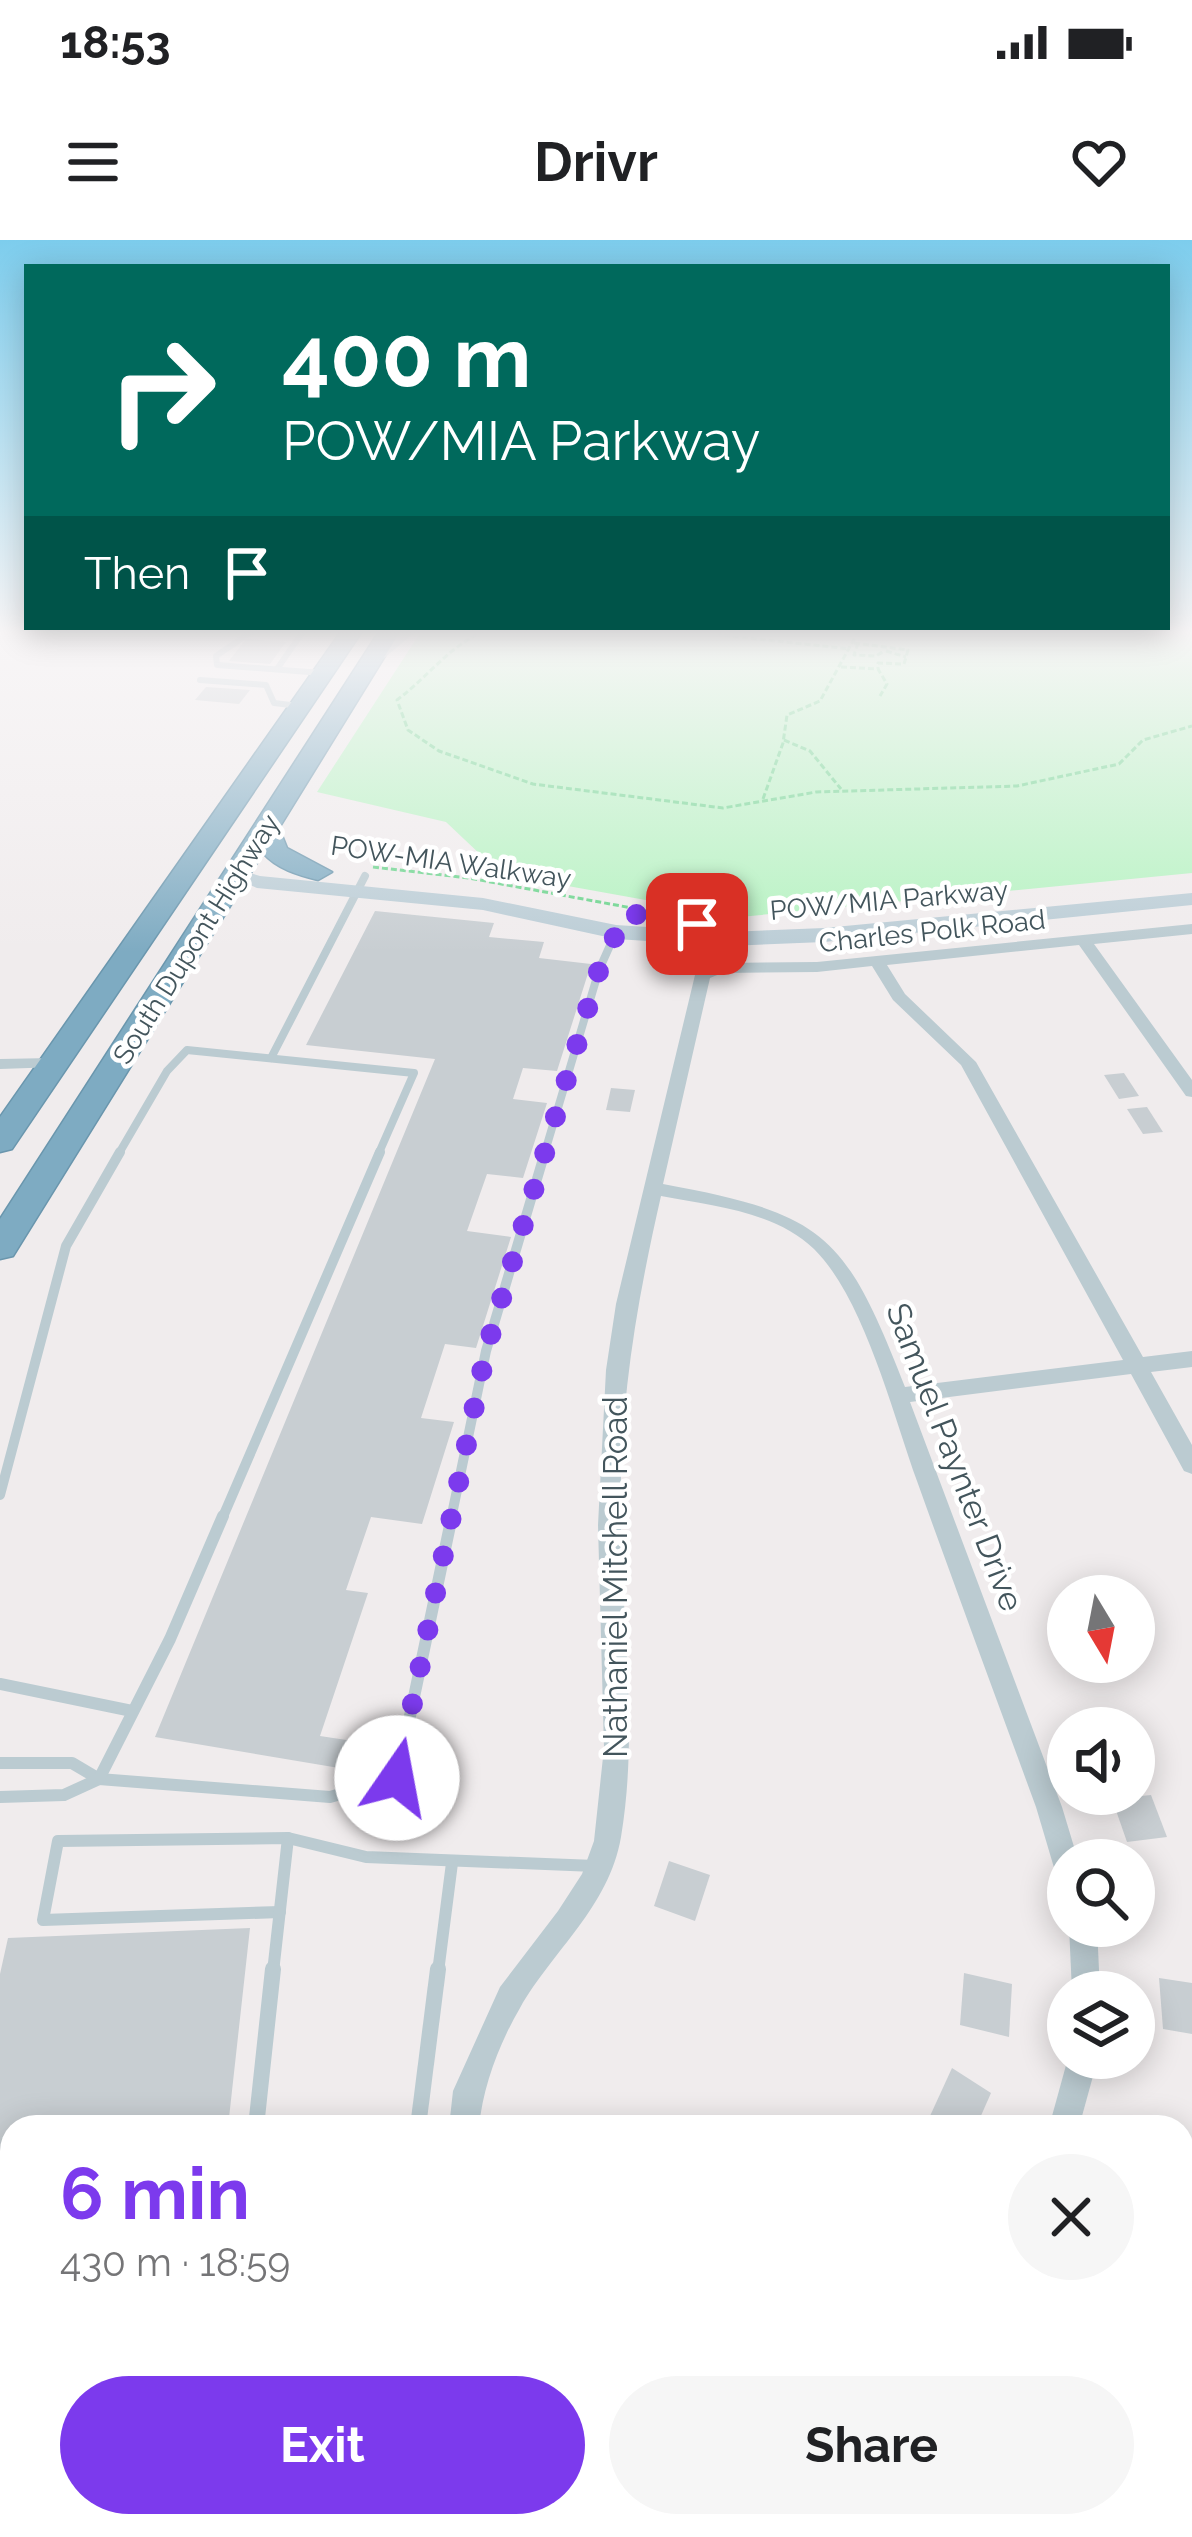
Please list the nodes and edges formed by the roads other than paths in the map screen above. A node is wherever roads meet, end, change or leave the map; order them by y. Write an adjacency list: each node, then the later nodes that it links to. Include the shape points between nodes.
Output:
1 (280, 737): 3 (highway, South Dupont Highway)
2 (323, 737): 4 (highway, South Dupont Highway)
3 (217, 828): 5 (highway, via 213,854); 10 (highway, South Dupont Highway)
4 (266, 829): 5 (highway, South Dupont Highway); 6 (highway, via 279,857)
5 (235, 872): 6 (main road, POW/MIA Parkway); 7 (main road, POW/MIA Parkway, via 256,882); 10 (highway, via 184,886); 22 (highway, South Dupont Highway)
6 (318, 872): 7 (main road, POW/MIA Parkway)
7 (361, 878): 11 (main road, POW/MIA Parkway); 16 (lane)
8 (1192, 887): 11 (main road, POW/MIA Parkway, via 800,926)
9 (1192, 899): 11 (main road, POW/MIA Parkway, via 778,938)
10 (160, 908): 17 (highway, South Dupont Highway)
11 (621, 922): 31 (lane, via 599,970 486,1351 397,1778 330,1797)
12 (1192, 929): 13 (street, Charles Polk Road)
13 (1084, 940): 14 (street, Charles Polk Road); 19 (street)
14 (877, 962): 15 (street, Charles Polk Road, via 720,968 703,975); 24 (street, via 899,997 968,1062)
15 (694, 998): 21 (street, Nathaniel Mitchell Road)
16 (271, 1058): 27 (lane, via 187,1049 167,1071 66,1246); 29 (lane, via 414,1073)
17 (52, 1063): 18 (street); 20 (highway, South Dupont Highway)
18 (0, 1064)
19 (1192, 1092)
20 (0, 1141)
21 (654, 1189): 25 (street, Samuel Paynter Drive, via 753,1207 817,1241 847,1279); 36 (street, Nathaniel Mitchell Road, via 616,1370 609,1525 617,1748)
22 (0, 1246)
23 (1192, 1359): 24 (street)
24 (1140, 1366): 25 (street); 26 (street)
25 (896, 1396): 34 (street, Samuel Paynter Drive)
26 (1192, 1465)
27 (0, 1495)
28 (0, 1684): 29 (lane)
29 (132, 1712): 31 (lane)
30 (0, 1763): 31 (lane, via 72,1763)
31 (99, 1779): 32 (lane, via 64,1795)
32 (0, 1797)
33 (288, 1838): 35 (lane, via 366,1857); 37 (lane); 37 (lane, via 58,1841 44,1919)
34 (1058, 1839)
35 (452, 1863): 36 (lane); 40 (lane)
36 (598, 1866): 41 (street, Nathaniel Mitchell Road, via 568,1922 510,1997 468,2091)
37 (280, 1912): 39 (lane)
38 (1077, 2079): 42 (street)
39 (257, 2115)
40 (420, 2115)
41 (465, 2115)
42 (1067, 2115)

